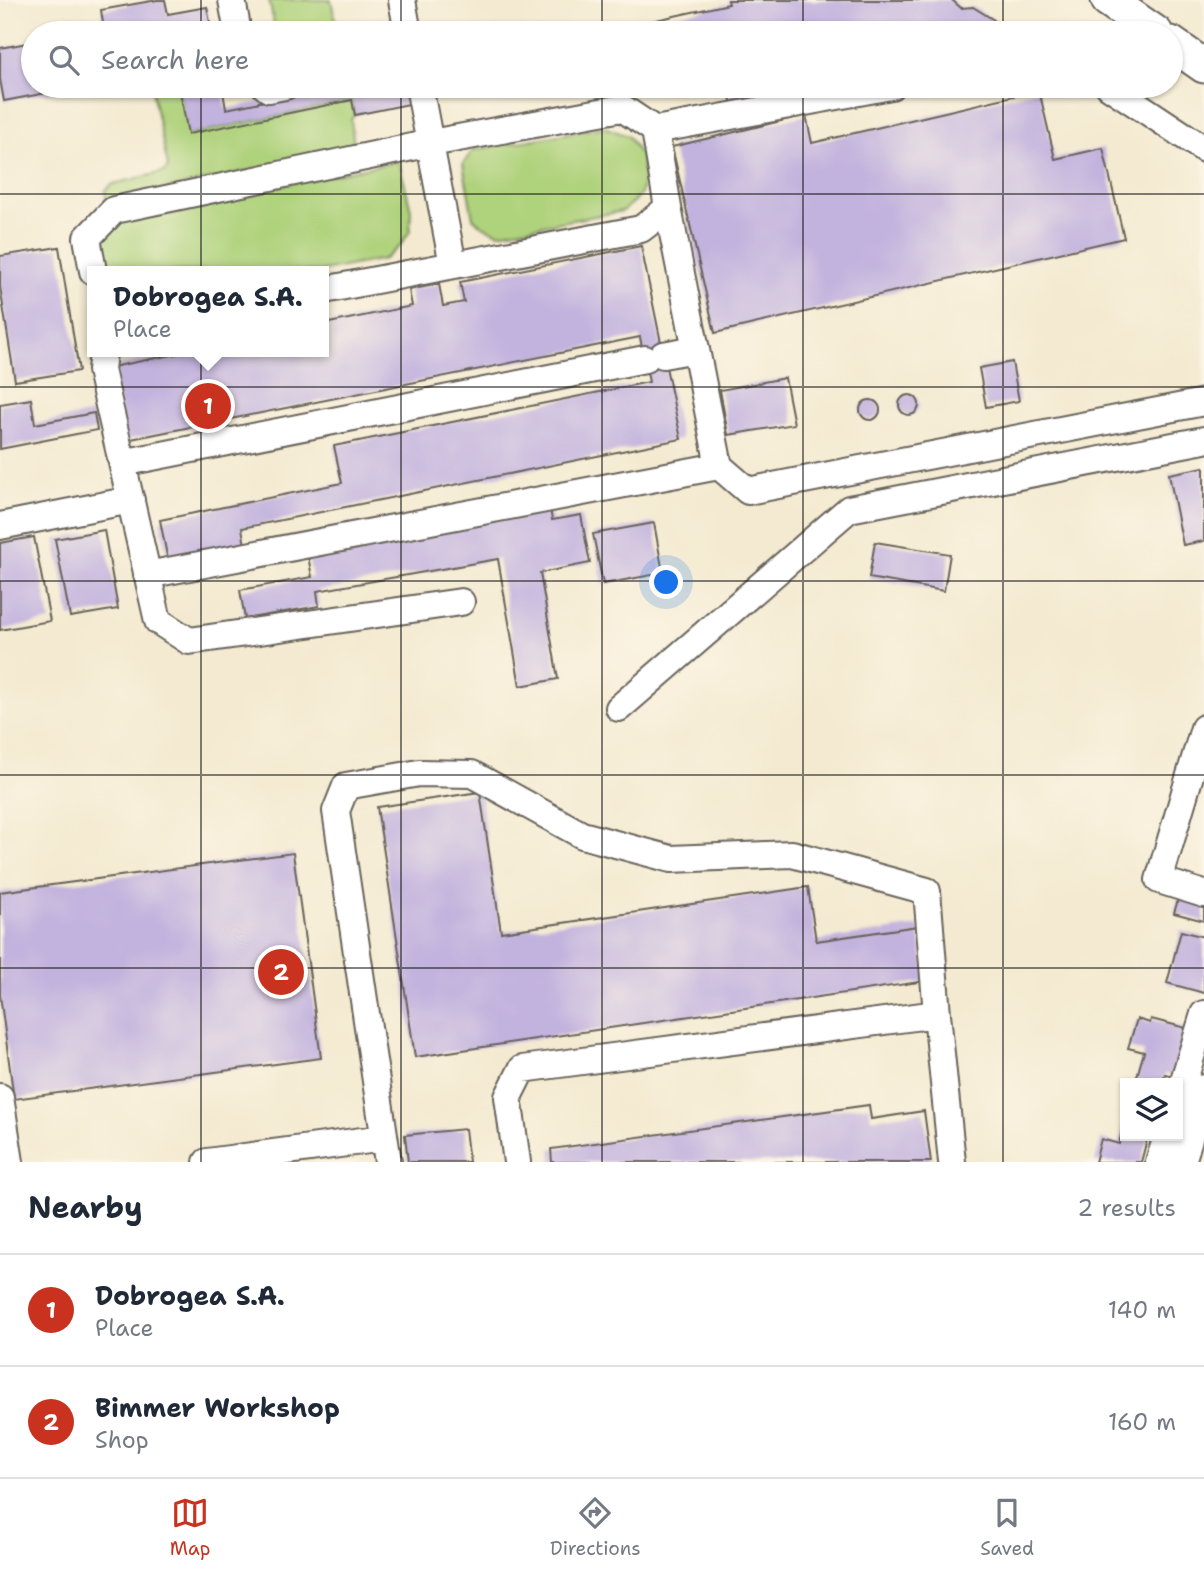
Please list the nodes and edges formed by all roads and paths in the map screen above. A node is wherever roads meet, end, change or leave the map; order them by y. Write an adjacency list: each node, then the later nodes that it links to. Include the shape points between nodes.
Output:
1 (232, 0): 4 (lane)
2 (402, 0): 5 (lane)
3 (1108, 0): 6 (main road)
4 (236, 21)
5 (406, 21)
6 (1139, 21)
7 (1183, 51): 8 (main road)
8 (1204, 66)
9 (422, 98): 13 (lane)
10 (827, 98): 12 (lane)
11 (1127, 98): 14 (lane)
12 (655, 130): 13 (lane, via 622,108); 15 (lane)
13 (431, 143): 16 (lane); 17 (lane, via 114,210 87,238)
14 (1204, 149)
15 (668, 208): 16 (lane, via 641,229); 19 (lane)
16 (453, 265): 18 (lane)
17 (92, 266)
18 (329, 289)
19 (696, 349): 23 (lane); 24 (lane)
20 (103, 357): 23 (lane)
21 (1204, 402): 24 (lane, via 748,491)
22 (1204, 440): 29 (lane, via 849,509)
23 (122, 463): 25 (lane)
24 (719, 466): 27 (lane)
25 (131, 500): 26 (lane); 27 (lane)
26 (0, 526)
27 (147, 575): 28 (lane, via 158,621 189,641)
28 (461, 601)
29 (619, 708)
30 (1204, 728): 31 (lane, via 1159,880)
31 (1204, 894)
32 (937, 1014): 38 (lane, via 928,891 792,854 671,859 582,835 472,774 419,773 346,786 336,811); 41 (lane, via 522,1069 508,1097); 42 (lane)
33 (1204, 1014): 34 (lane)
34 (1183, 1083)
35 (1204, 1088): 44 (lane)
36 (0, 1097): 39 (lane)
37 (1165, 1141): 43 (lane)
38 (386, 1150): 40 (lane)
39 (10, 1162)
40 (207, 1162)
41 (517, 1162)
42 (952, 1162)
43 (1159, 1162)
44 (1182, 1162)

